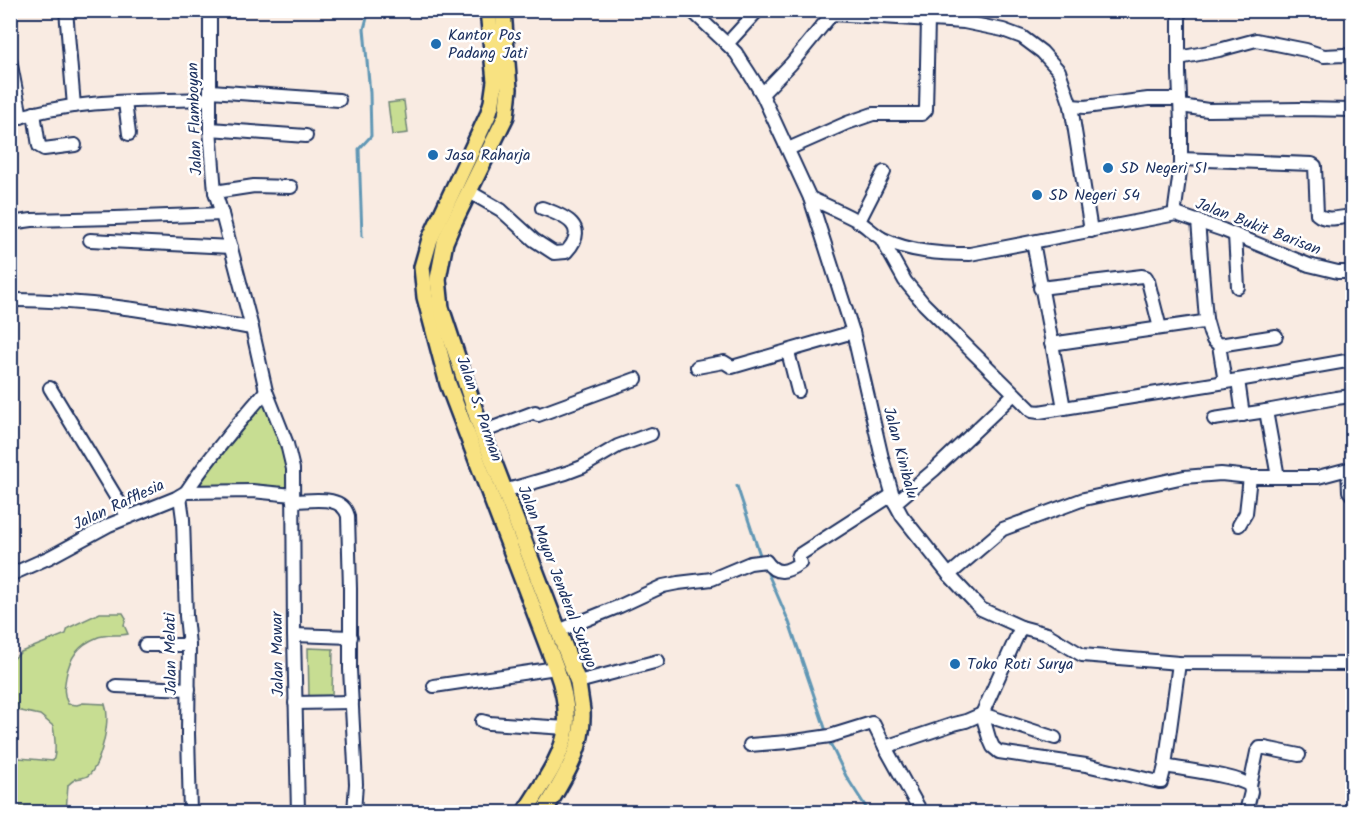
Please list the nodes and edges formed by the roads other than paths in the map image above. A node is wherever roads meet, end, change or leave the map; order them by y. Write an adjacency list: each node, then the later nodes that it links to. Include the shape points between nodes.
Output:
1 (66, 10): 18 (street)
2 (210, 10): 14 (street, Jalan Flamboyan)
3 (488, 10): 81 (main road, Jalan S. Parman, via 495,81 492,102 430,238 422,267 424,297 448,384)
4 (503, 10): 31 (main road, Jalan Mayor Jenderal Sutoyo, via 509,89 506,116)
5 (758, 10): 9 (street)
6 (1178, 11): 11 (street)
7 (696, 12): 9 (street, Jalan Kinibalu)
8 (928, 20): 13 (street, via 832,14); 19 (street, via 964,22 1022,37 1059,71); 27 (street, via 926,110 922,114 873,114)
9 (727, 44): 13 (street, Jalan Kinibalu)
10 (1353, 57): 11 (street, via 1324,56 1256,40)
11 (1179, 58): 17 (street)
12 (10, 60): 22 (street)
13 (762, 94): 27 (street, Jalan Kinibalu)
14 (210, 95): 15 (street); 16 (street); 23 (street, Jalan Flamboyan)
15 (339, 100)
16 (125, 102): 18 (street); 24 (street)
17 (1180, 103): 19 (street, via 1148,99); 20 (street, via 1208,110); 28 (street)
18 (74, 106): 21 (street)
19 (1071, 106): 41 (street)
20 (1353, 110)
21 (34, 113): 22 (street); 26 (street, via 41,148)
22 (16, 118)
23 (210, 129): 25 (street); 32 (street, Jalan Flamboyan)
24 (129, 134)
25 (306, 136)
26 (75, 145)
27 (788, 149): 33 (street, Jalan Kinibalu)
28 (1181, 159): 36 (street); 37 (street, via 1312,164 1317,214 1331,218)
29 (884, 172): 38 (street)
30 (291, 187): 32 (street, via 254,186)
31 (468, 190): 34 (street, via 501,210 554,253 566,252 576,235 575,227 565,217); 72 (main road, Jalan Mayor Jenderal Sutoyo, via 445,242 438,279 441,308)
32 (215, 192): 35 (street, Jalan Flamboyan)
33 (810, 198): 38 (street, Jalan Bukit Barisan); 54 (street, Jalan Kinibalu)
34 (542, 208)
35 (222, 213): 40 (street); 46 (street, Jalan Flamboyan)
36 (1176, 214): 39 (street, Jalan Bukit Barisan); 41 (street, Jalan Bukit Barisan)
37 (1353, 216)
38 (859, 221): 43 (street, Jalan Bukit Barisan)
39 (1198, 221): 42 (street, Jalan Bukit Barisan); 51 (street)
40 (10, 223)
41 (1091, 231): 45 (street, Jalan Bukit Barisan)
42 (1235, 235): 47 (street, Jalan Bukit Barisan, via 1309,265); 48 (street)
43 (881, 238): 45 (street, Jalan Bukit Barisan, via 927,252 949,254 970,254); 66 (street, via 905,281 924,304)
44 (90, 240): 46 (street)
45 (1032, 242): 49 (street)
46 (232, 253): 52 (street, Jalan Flamboyan)
47 (1353, 272)
48 (1238, 287)
49 (1041, 288): 53 (street, via 1146,277); 56 (street)
50 (10, 300): 52 (street, via 127,308)
51 (1206, 320): 53 (street); 57 (street, via 1213,340)
52 (252, 328): 64 (street, Jalan Flamboyan)
53 (1160, 328): 56 (street)
54 (853, 332): 58 (street); 80 (street, Jalan Kinibalu)
55 (1276, 336): 57 (street)
56 (1051, 344): 68 (street)
57 (1219, 345): 62 (street)
58 (788, 352): 60 (street, via 732,367 724,362); 65 (street)
59 (1353, 360): 62 (street)
60 (697, 367)
61 (636, 379): 72 (street)
62 (1231, 381): 68 (street); 70 (street)
63 (50, 388): 82 (street)
64 (266, 391): 77 (street); 79 (street, Jalan Flamboyan, via 287,444 293,469)
65 (798, 391)
66 (1014, 394): 68 (street, via 1032,411); 80 (street, via 934,470)
67 (1353, 396): 69 (street)
68 (1064, 408)
69 (1266, 411): 70 (street); 76 (street)
70 (1243, 415): 71 (street)
71 (1214, 419)
72 (482, 432): 81 (main road, Jalan Mayor Jenderal Sutoyo)
73 (651, 434): 81 (street)
74 (1350, 469): 76 (street, via 1318,477); 78 (street, via 1349,491)
75 (1250, 477): 76 (street); 83 (street, via 1246,513); 85 (street, via 1184,477 1084,499 1003,529)
76 (1278, 477)
77 (183, 494): 79 (street, Jalan Rafflesia, via 252,491); 82 (street, Jalan Rafflesia); 91 (street, Jalan Melati)
78 (1353, 495)
79 (293, 498): 88 (street, Jalan Mawar); 89 (street, Jalan Rafflesia, via 334,501 347,510)
80 (893, 499): 85 (street, Jalan Kinibalu); 87 (street, via 799,555 798,565 781,572 764,562 750,563 712,579 663,586)
81 (503, 502): 87 (main road, Jalan Mayor Jenderal Sutoyo); 95 (main road, Jalan S. Parman)
82 (128, 517): 84 (street, Jalan Rafflesia)
83 (1239, 525)
84 (10, 575)
85 (949, 575): 86 (street, Jalan Kinibalu, via 981,609)
86 (1021, 627): 93 (street, Jalan Kinibalu, via 1047,634 1082,655); 102 (street)
87 (558, 632): 96 (main road, Jalan Mayor Jenderal Sutoyo)
88 (294, 635): 89 (street); 101 (street, Jalan Mawar)
89 (351, 637): 100 (street)
90 (145, 645): 91 (street)
91 (189, 645): 99 (street, Jalan Melati)
92 (658, 661): 96 (street)
93 (1179, 663): 94 (street, Jalan Kinibalu); 109 (street)
94 (1353, 664)
95 (556, 668): 98 (street); 104 (main road, Jalan S. Parman, via 566,706)
96 (578, 682): 115 (main road, Jalan Mayor Jenderal Sutoyo, via 582,717 575,757)
97 (116, 686): 99 (street)
98 (434, 686)
99 (189, 689): 111 (street, Jalan Melati)
100 (352, 702): 101 (street); 113 (street)
101 (295, 703): 112 (street, Jalan Mawar)
102 (982, 714): 105 (street); 107 (street); 109 (street, via 993,747 999,752 1086,765 1159,782)
103 (483, 721): 104 (street)
104 (566, 728): 114 (main road, Jalan S. Parman, via 561,748)
105 (1055, 738)
106 (750, 745): 107 (street, via 830,736 872,723)
107 (885, 747): 116 (street)
108 (1299, 755): 110 (street, via 1260,748)
109 (1165, 766): 110 (street, via 1230,778)
110 (1250, 786): 117 (street)
111 (190, 813)
112 (298, 813)
113 (354, 813)
114 (525, 813)
115 (544, 813)
116 (921, 813)
117 (1246, 813)

